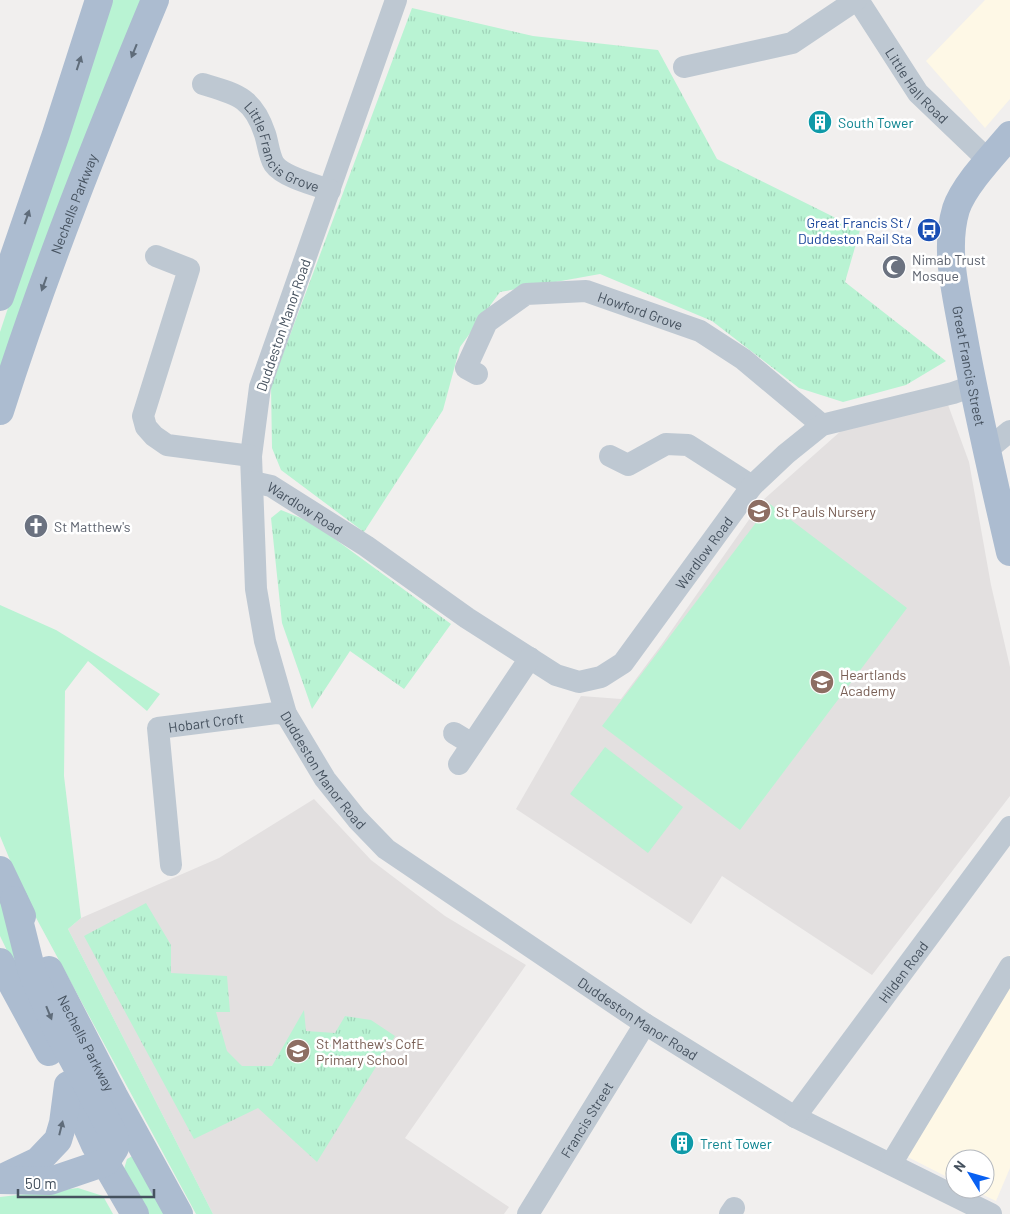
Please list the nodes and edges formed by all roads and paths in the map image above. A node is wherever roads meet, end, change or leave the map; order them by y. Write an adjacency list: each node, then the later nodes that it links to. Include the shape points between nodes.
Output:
1 (99, 0): 11 (main road, one-way to 1)
2 (396, 0): 9 (street, Duddeston Manor Road)
3 (857, 0): 5 (street, via 792,43); 8 (street, Little Hall Road, via 918,93)
4 (154, 3): 14 (main road, Nechells Parkway, one-way to 14, via 92,152)
5 (684, 67)
6 (203, 84): 9 (street, Little Francis Grove, via 241,86 262,127 274,164 291,177)
7 (1010, 135): 8 (main road, Great Francis Street)
8 (988, 160): 13 (main road, Great Francis Street, via 957,207 952,234 954,280)
9 (330, 190): 18 (street, Duddeston Manor Road, via 260,387)
10 (156, 256): 18 (street, via 195,273 143,416 146,426 167,445)
11 (0, 297)
12 (466, 368): 15 (street, Howford Grove, via 487,322 526,294 586,292 700,331 743,359)
13 (973, 386): 15 (street, Wardlow Road); 17 (main road, Great Francis Street)
14 (0, 411)
15 (822, 424): 21 (street, Wardlow Road)
16 (1010, 431): 17 (street)
17 (987, 450): 22 (main road, Great Francis Street)
18 (251, 456): 20 (street, Duddeston Manor Road)
19 (625, 466): 21 (street, via 666,444 688,445)
20 (252, 482): 23 (street, Wardlow Road, via 271,486 366,546); 24 (street, Duddeston Manor Road, via 256,589 265,641)
21 (752, 486): 23 (street, Wardlow Road, via 623,663 601,676 579,682 556,675)
22 (1010, 552)
23 (530, 658): 25 (street, via 463,739)
24 (286, 714): 27 (street, Hobart Croft, via 276,712 158,728); 31 (street, Duddeston Manor Road, via 325,779 386,849)
25 (459, 764)
26 (1010, 826): 33 (street, Hilden Road)
27 (171, 865)
28 (0, 870): 34 (main road, one-way to 34, via 14,900 32,972)
29 (0, 962): 32 (main road)
30 (1010, 967): 35 (street)
31 (645, 1024): 33 (street, Duddeston Manor Road); 39 (street, Francis Street)
32 (68, 1085): 34 (main road); 36 (main road, one-way to 32, via 38,1161 58,1140)
33 (795, 1117): 35 (street, Duddeston Manor Road)
34 (111, 1142): 36 (main road, via 50,1180); 37 (main road); 38 (main road)
35 (891, 1164): 40 (street, Duddeston Manor Road)
36 (0, 1180)
37 (135, 1214)
38 (179, 1214)
39 (528, 1214)
40 (991, 1214)

